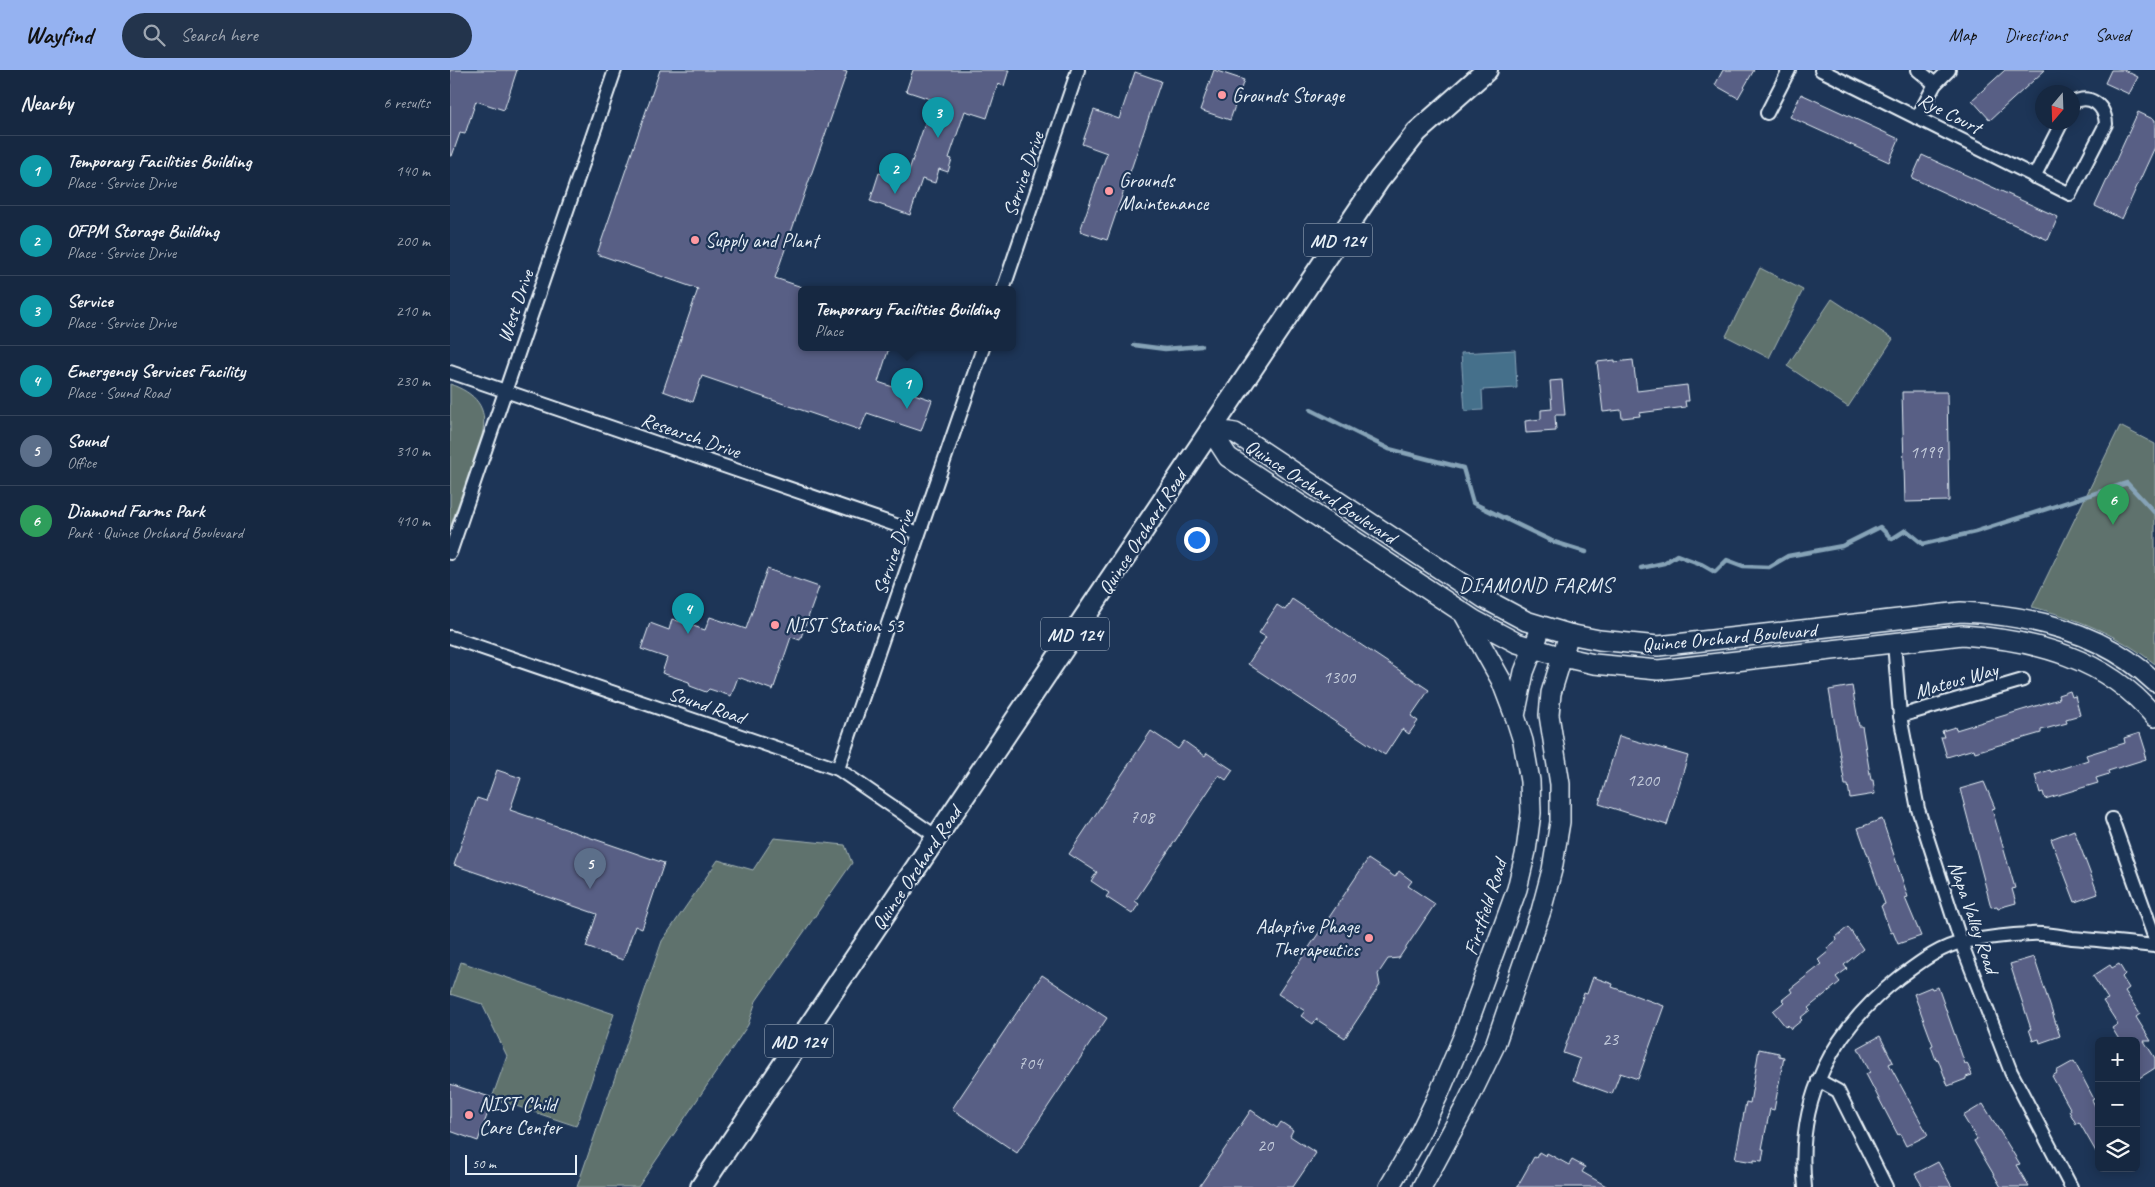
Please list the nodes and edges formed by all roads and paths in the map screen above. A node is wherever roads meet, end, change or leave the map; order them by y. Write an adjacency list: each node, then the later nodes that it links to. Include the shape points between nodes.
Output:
1 (615, 70): 17 (street, West Drive)
2 (1078, 70): 14 (street, Service Drive)
3 (1488, 70): 18 (main road, Quince Orchard Road / MD 124, via 1417,132 1379,180)
4 (1789, 70): 10 (street)
5 (1821, 70): 11 (street, Rye Court)
6 (1918, 70): 8 (street)
7 (1948, 70): 8 (street)
8 (1936, 84): 11 (street)
9 (2080, 98): 13 (street, Rye Court, via 2091,99 2101,106 2106,114 2106,124 2070,194)
10 (1768, 113)
11 (1917, 118): 13 (street, Rye Court)
12 (2058, 130): 13 (street)
13 (2034, 177)
14 (1003, 286)
15 (982, 351): 19 (street, Service Drive)
16 (450, 372): 17 (street, Research Drive)
17 (505, 391): 19 (street, Research Drive); 20 (street, West Drive)
18 (1210, 429): 21 (street, Quince Orchard Boulevard, via 1228,457); 22 (street, Quince Orchard Boulevard, via 1235,434 1485,599 1526,621); 35 (main road, Quince Orchard Road / MD 124)
19 (919, 533): 33 (street, Service Drive)
20 (450, 553)
21 (1463, 613): 26 (street, Quince Orchard Boulevard, via 1516,643); 30 (street, via 1494,667)
22 (1541, 625): 23 (street, Quince Orchard Boulevard); 26 (street, Firstfield Road)
23 (1569, 634): 27 (street); 29 (street, Quince Orchard Boulevard, via 1658,646 1961,612 1993,613 2050,624 2076,633 2140,668)
24 (450, 637): 33 (street, Sound Road)
25 (1894, 643): 27 (street, Quince Orchard Boulevard, via 1658,670 1594,664); 31 (street, Napa Valley Road); 32 (street, Quince Orchard Boulevard, via 1962,636 1990,637 2044,647 2100,671 2126,687)
26 (1534, 648): 27 (street, Quince Orchard Boulevard); 30 (street, Firstfield Road, via 1524,672)
27 (1562, 656): 42 (street, via 1551,693 1550,714 1560,784 1560,822 1552,870 1495,1044)
28 (2023, 680): 31 (street, Mateus Way)
29 (2155, 682)
30 (1515, 716): 41 (street, Firstfield Road, via 1530,781 1531,813 1517,889 1440,1091)
31 (1900, 716): 37 (street, Napa Valley Road, via 1918,809)
32 (2155, 717)
33 (838, 769): 35 (street, Sound Road)
34 (2112, 819): 36 (street)
35 (937, 837): 40 (main road, Quince Orchard Road / MD 124)
36 (2155, 939)
37 (1961, 942): 38 (street, via 2032,934); 39 (street, via 1925,958 1875,996 1847,1028); 45 (street, Napa Valley Road, via 2011,1072)
38 (2155, 946)
39 (1818, 1080): 43 (street, via 1804,1137 1802,1164); 44 (street, via 1838,1091)
40 (701, 1187)
41 (1390, 1187)
42 (1422, 1187)
43 (1805, 1187)
44 (1886, 1187)
45 (2071, 1187)

